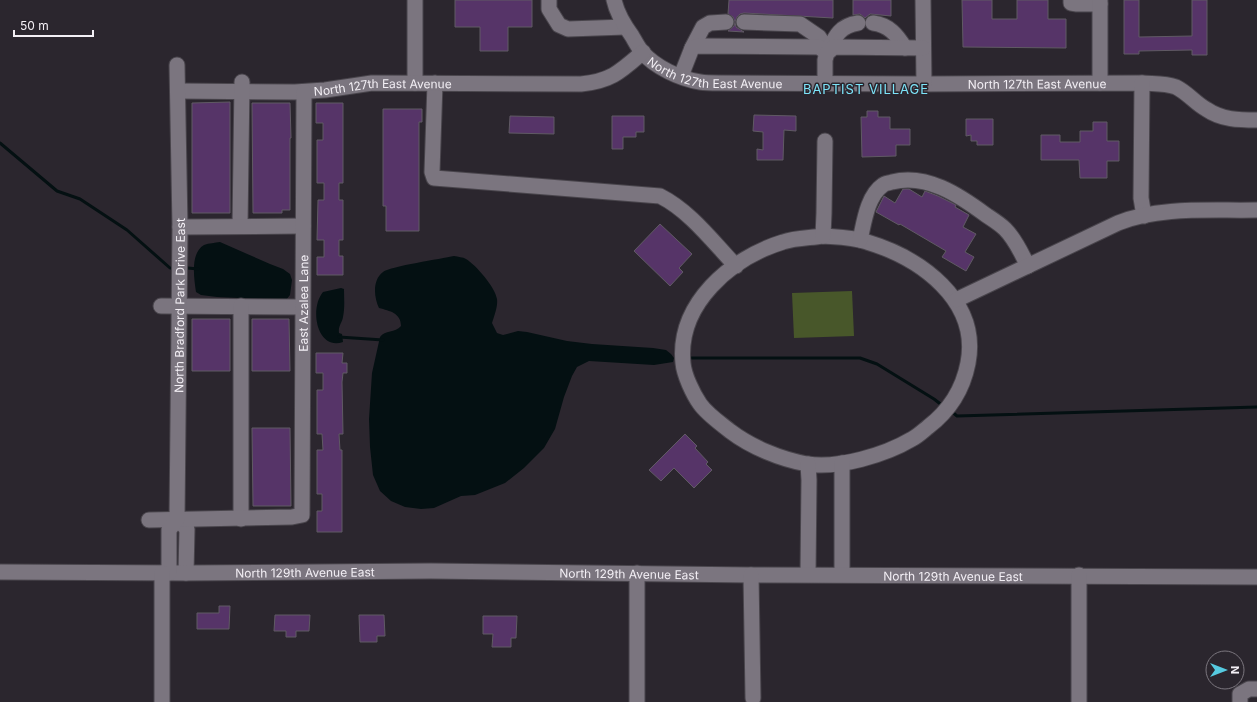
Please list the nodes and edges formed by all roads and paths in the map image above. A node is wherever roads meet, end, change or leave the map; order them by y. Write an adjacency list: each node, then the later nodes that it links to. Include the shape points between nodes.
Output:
1 (415, 0): 19 (street)
2 (549, 0): 11 (street, via 550,9 559,25 568,29)
3 (614, 0): 11 (street)
4 (923, 0): 14 (street)
5 (1071, 0): 6 (street, via 1077,4)
6 (1100, 2): 22 (street)
7 (726, 22): 12 (street, via 710,23 703,27)
8 (744, 22): 16 (street, via 800,24 819,37)
9 (858, 24): 16 (street, via 850,25 836,34)
10 (874, 24): 13 (street, via 882,24 888,28 898,36)
11 (625, 27): 15 (street)
12 (692, 48): 16 (street, via 819,47); 18 (street)
13 (905, 48): 14 (street); 16 (street, via 834,46)
14 (923, 48): 24 (street)
15 (643, 52): 18 (street, North 127th East Avenue, via 656,64); 20 (street, North 127th East Avenue, via 620,72 608,79 595,82)
16 (828, 52): 21 (street, via 825,60)
17 (177, 65): 26 (street, North Bradford Park Drive East)
18 (681, 76): 21 (street, North 127th East Avenue, via 699,82 718,83)
19 (415, 83): 20 (street, North 127th East Avenue); 27 (street, North 127th East Avenue, via 372,83)
20 (435, 83): 37 (street, via 432,172 434,178 660,196 686,214)
21 (825, 83): 24 (street, North 127th East Avenue)
22 (1100, 83): 23 (street, North 127th East Avenue); 24 (street, North 127th East Avenue)
23 (1142, 83): 28 (street, North 127th East Avenue, via 1175,87 1190,95 1206,109 1229,119); 31 (street, via 1141,198)
24 (924, 84)
25 (242, 86): 26 (street, North 127th East Avenue); 27 (street, North 127th East Avenue); 32 (street)
26 (178, 91): 34 (street, North Bradford Park Drive East)
27 (304, 92): 33 (street, East Azalea Lane)
28 (1257, 120)
29 (825, 141): 35 (street)
30 (1257, 210): 31 (street, via 1178,211)
31 (1144, 216): 38 (street, via 1118,223)
32 (240, 226): 33 (street); 34 (street)
33 (303, 226): 43 (street, East Azalea Lane)
34 (180, 227): 41 (street, North Bradford Park Drive East)
35 (823, 236): 36 (street); 37 (street, via 785,241 766,248)
36 (860, 240): 38 (street, via 872,199 877,191 884,184 912,179 946,189 981,211 1016,241); 39 (street, via 894,251 914,263 928,272)
37 (736, 266): 45 (street, via 704,294 695,307 685,333 683,359 692,389 701,406 741,439 785,458)
38 (1028, 266): 39 (street)
39 (956, 300): 44 (street, via 963,313 968,335 968,359 965,375 951,404 940,418 913,439 875,455)
40 (161, 306): 41 (street)
41 (178, 306): 42 (street); 46 (street, North Bradford Park Drive East)
42 (241, 306): 43 (street); 47 (street)
43 (302, 307): 47 (street, East Azalea Lane, via 302,514 292,518)
44 (842, 463): 45 (street); 54 (street)
45 (808, 464): 53 (street)
46 (177, 519): 47 (street); 48 (street); 50 (street, North Bradford Park Drive East, via 169,530); 51 (street, via 187,529)
47 (241, 519)
48 (149, 520)
49 (0, 572): 50 (street, North 129th Avenue East)
50 (165, 573): 51 (street, North 129th Avenue East); 60 (street, North Bradford Park Drive East)
51 (186, 573): 52 (street, North 129th Avenue East)
52 (637, 573): 55 (street, North 129th Avenue East); 61 (street)
53 (808, 574): 54 (street, North 129th Avenue East); 55 (street, North 129th Avenue East)
54 (842, 574): 56 (street, North 129th Avenue East)
55 (751, 575): 59 (street)
56 (1079, 575): 57 (street, North 129th Avenue East); 62 (street)
57 (1257, 577)
58 (1257, 689): 63 (street, via 1249,688 1240,694)
59 (753, 698)
60 (162, 702)
61 (637, 702)
62 (1079, 702)
63 (1240, 702)

